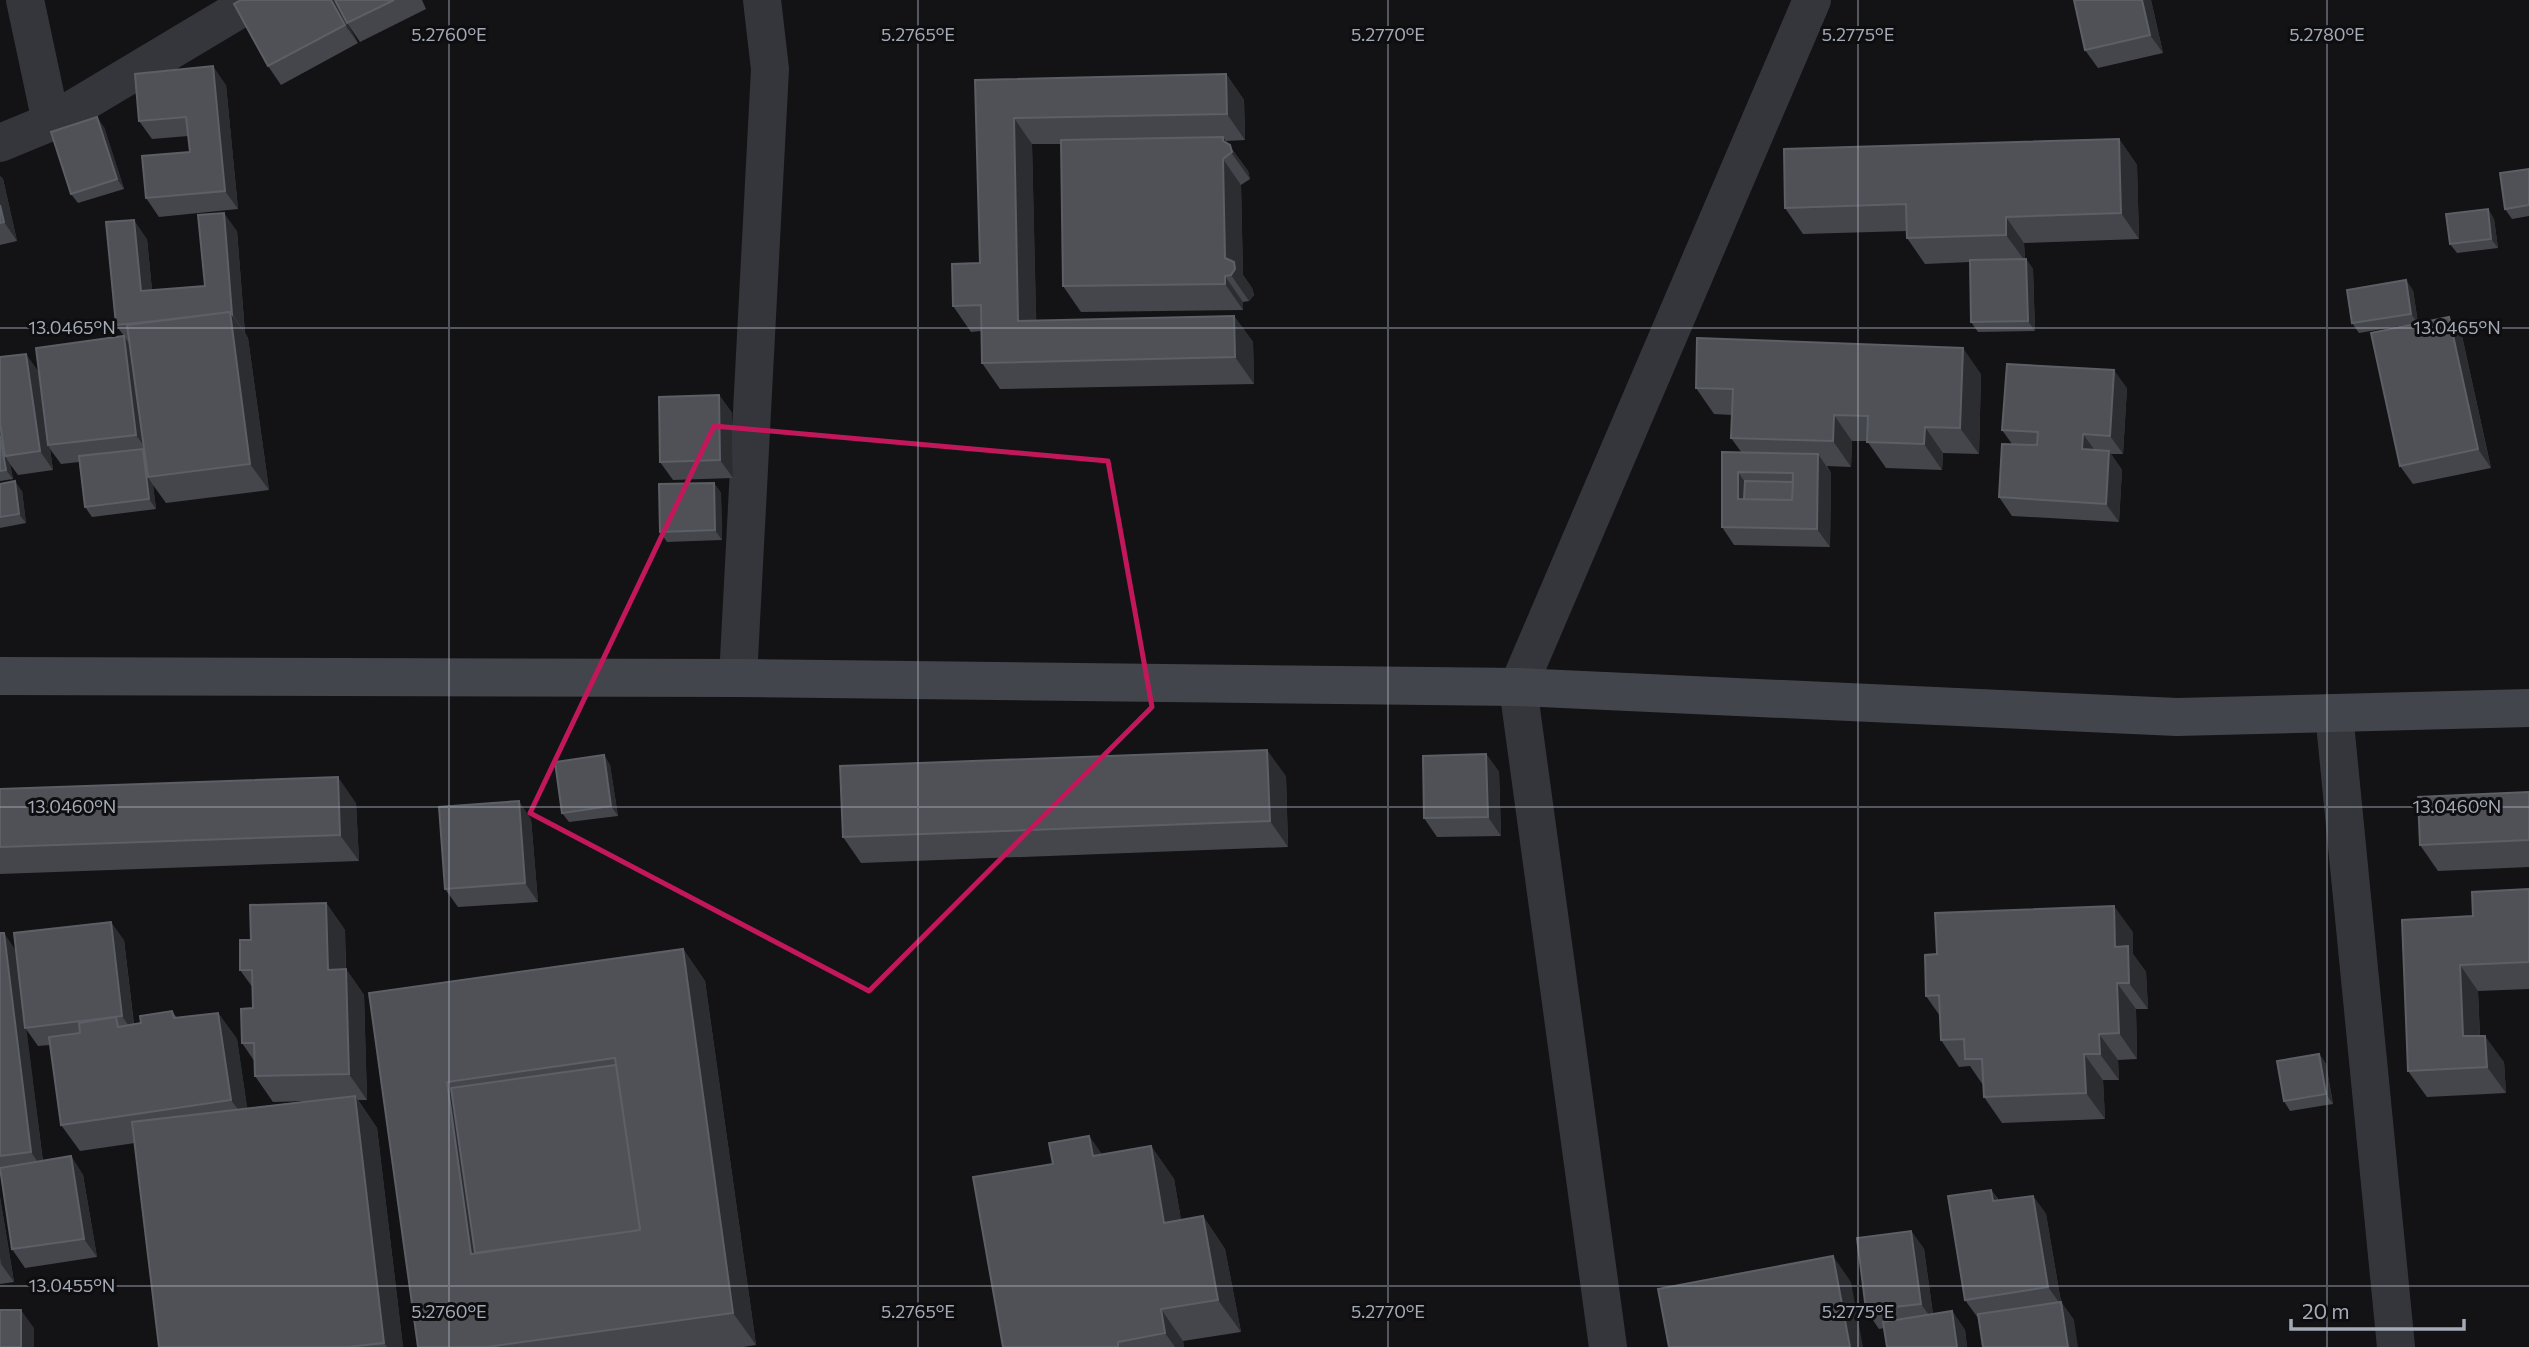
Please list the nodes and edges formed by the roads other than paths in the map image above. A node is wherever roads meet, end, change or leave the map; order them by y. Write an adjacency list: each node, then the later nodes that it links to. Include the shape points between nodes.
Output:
1 (24, 0): 5 (street)
2 (255, 0): 5 (street)
3 (762, 0): 8 (street, via 770,69)
4 (1812, 0): 9 (street)
5 (51, 122): 6 (street)
6 (0, 143)
7 (0, 676): 8 (street)
8 (738, 678): 9 (street)
9 (1518, 687): 11 (street, via 2177,717); 12 (street)
10 (2529, 708): 11 (street)
11 (2334, 713): 13 (street)
12 (1608, 1347)
13 (2396, 1347)

